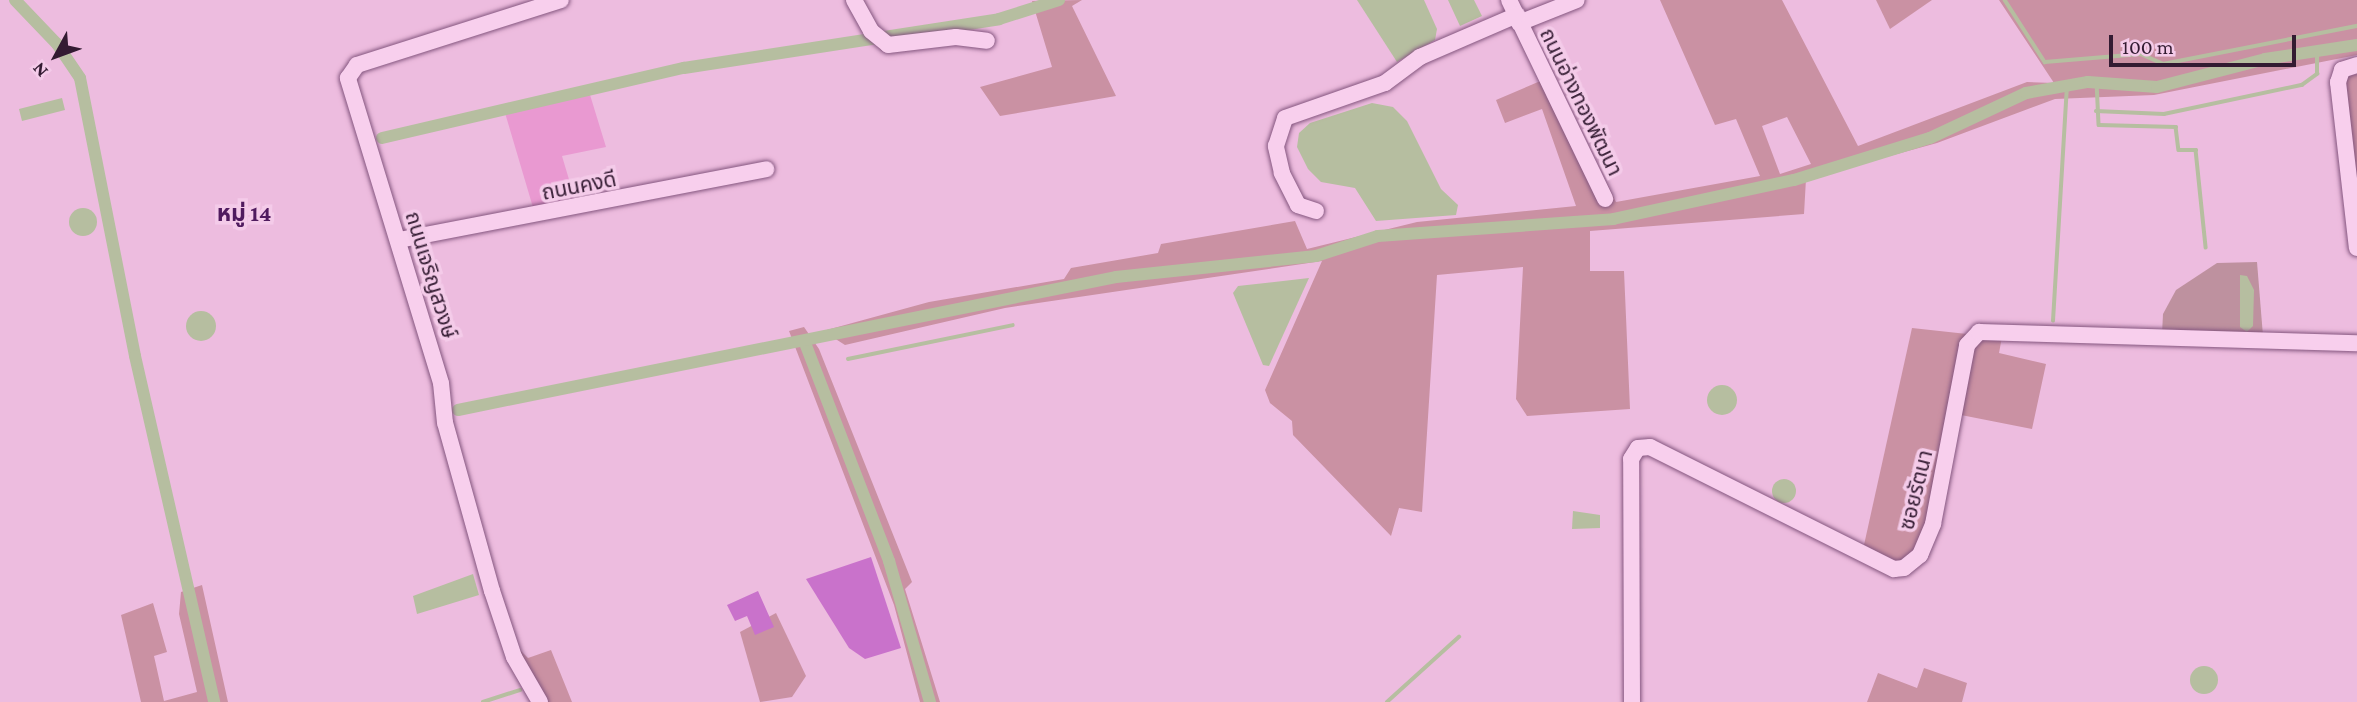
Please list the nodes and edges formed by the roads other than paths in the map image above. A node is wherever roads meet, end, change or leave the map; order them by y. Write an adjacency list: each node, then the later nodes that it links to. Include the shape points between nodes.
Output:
1 (561, 0): 10 (street, ถนนเจริญสวงษ์, via 350,71 349,86)
2 (854, 0): 5 (street, via 875,36 904,46 956,37)
3 (1577, 0): 4 (street, ถนนอ่างทองพัฒนา)
4 (1515, 13): 8 (street, ถนนอ่างทองพัฒนา); 9 (street, ถนนอ่างทองพัฒนา, via 1420,57 1385,83 1285,118 1276,146 1282,173 1298,205)
5 (987, 41)
6 (2357, 65): 11 (street, via 2342,70 2337,82)
7 (766, 169): 10 (street, ถนนคงดี)
8 (1605, 199)
9 (1316, 211)
10 (399, 240): 13 (street, ถนนเจริญสวงษ์, via 441,383 445,423 492,591 514,657)
11 (2357, 248)
12 (2357, 343): 14 (street, ซอยรัตนา, via 1979,332 1967,345 1933,524 1920,555 1904,568 1894,569 1650,447 1638,448 1631,459)
13 (540, 702)
14 (1632, 702)

